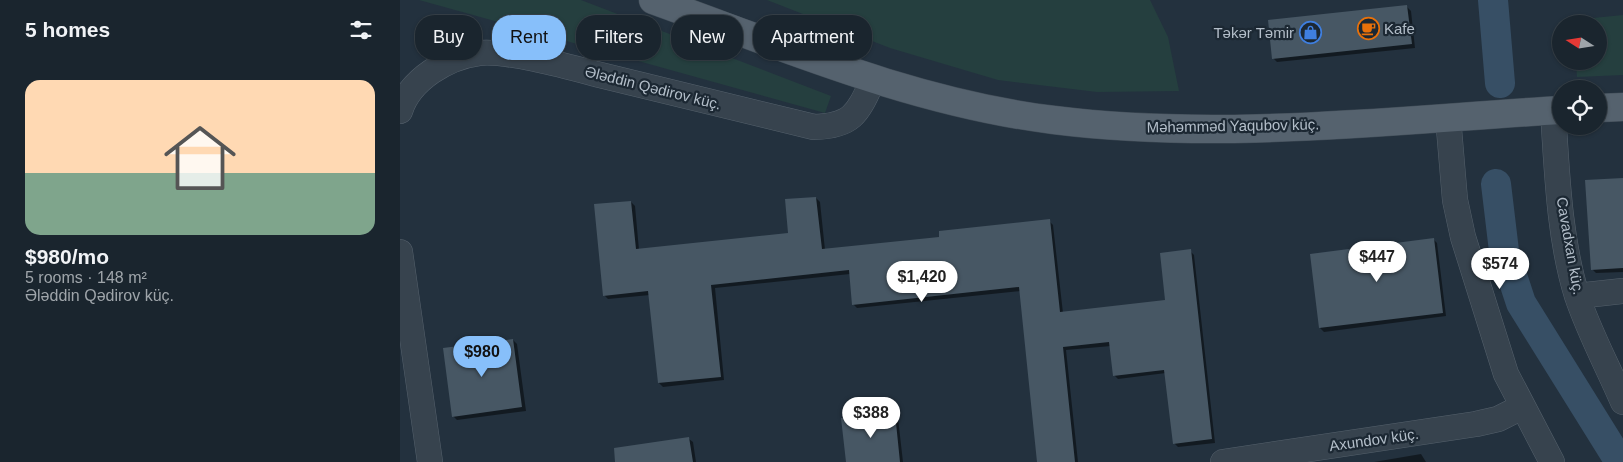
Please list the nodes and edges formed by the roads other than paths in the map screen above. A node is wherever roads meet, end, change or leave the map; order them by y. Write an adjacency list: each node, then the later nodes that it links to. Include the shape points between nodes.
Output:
1 (653, 0): 2 (main road, Məhəmməd Yaqubov küç.)
2 (874, 78): 5 (street, Ələddin Qədirov küç., via 858,111 846,122 833,127 814,128 564,66 481,53 448,60 423,79 402,103); 7 (main road, Məhəmməd Yaqubov küç., via 916,92 1018,114 1147,128 1270,128)
3 (1623, 107): 4 (main road)
4 (1607, 108)
5 (400, 111)
6 (1552, 111): 7 (main road, Məhəmməd Yaqubov küç.)
7 (1448, 117): 13 (street, via 1455,200 1463,237 1506,374)
8 (1557, 135): 11 (street, Cavadxan küç., via 1558,176)
9 (400, 252): 15 (street)
10 (1623, 291): 11 (street)
11 (1577, 296): 12 (street, Cavadxan küç.)
12 (1623, 402)
13 (1522, 407): 14 (street); 16 (street, Axundov küç., via 1498,419 1476,424)
14 (1549, 460)
15 (430, 462)
16 (1223, 462)

